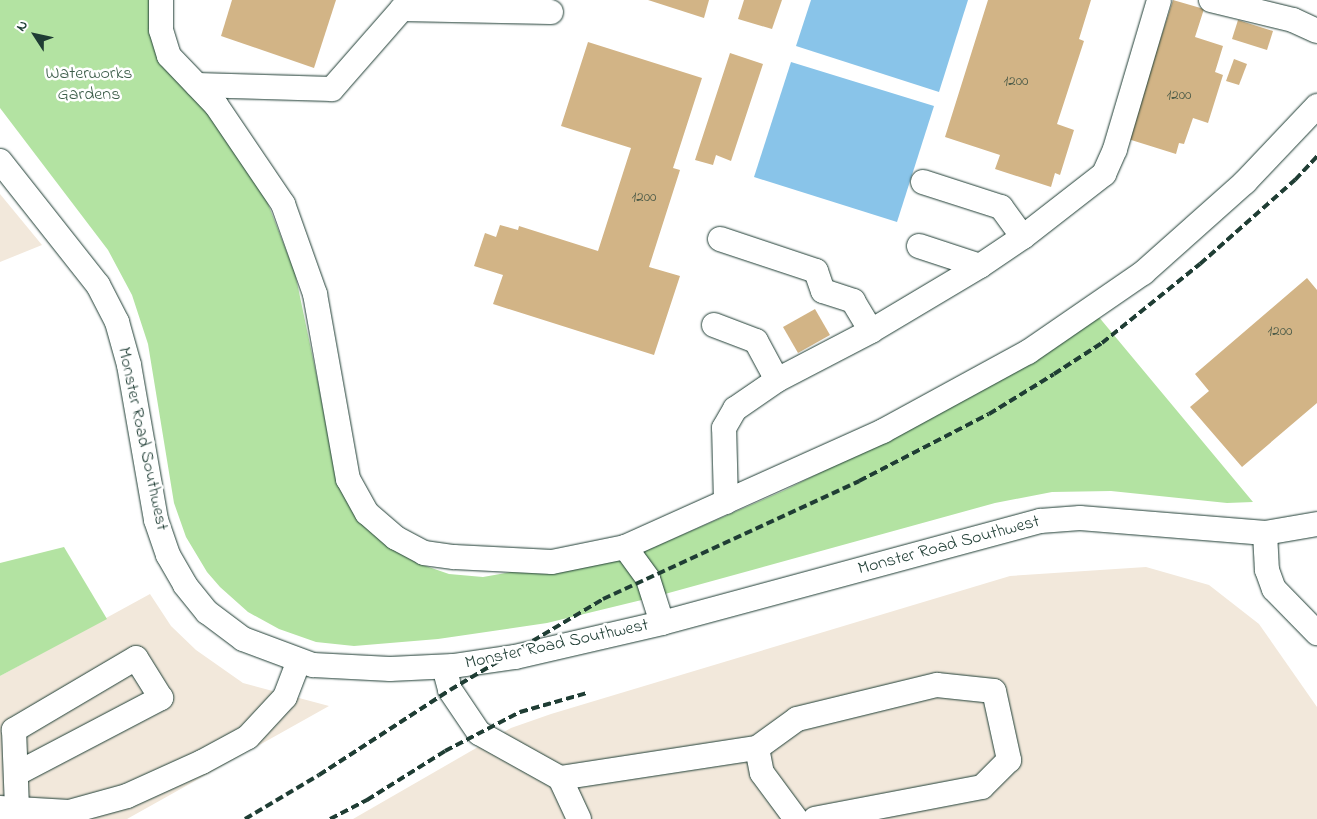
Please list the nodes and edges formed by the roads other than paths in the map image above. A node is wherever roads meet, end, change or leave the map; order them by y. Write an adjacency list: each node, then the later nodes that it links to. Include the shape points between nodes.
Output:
1 (161, 0): 6 (street, via 161,30 169,56)
2 (1159, 0): 10 (street, via 1110,164 1104,174)
3 (1211, 0): 5 (street, via 1293,20)
4 (551, 12): 6 (street, via 402,9 332,89)
5 (1317, 30)
6 (198, 85): 20 (street, via 216,105 283,204 315,294 348,479 367,513 396,538 424,554 552,562)
7 (1317, 106): 17 (street, via 1246,182 1142,273 1028,352 884,431)
8 (0, 161): 23 (street, Monster Road Southwest, via 98,285 117,322 156,520 168,555 185,585 207,612 244,640)
9 (923, 182): 10 (street, via 1001,207)
10 (1023, 237): 13 (street)
11 (720, 239): 15 (street, via 816,271 823,291 853,301)
12 (920, 246): 13 (street)
13 (980, 266): 15 (street)
14 (714, 325): 16 (street, via 756,341)
15 (871, 331): 16 (street)
16 (777, 380): 17 (street, via 734,409 724,428)
17 (726, 502): 20 (street)
18 (1317, 524): 19 (street, Monster Road Southwest)
19 (1265, 533): 21 (street, Monster Road Southwest, via 1080,518 1040,521); 22 (street, via 1267,570 1274,589)
20 (625, 547): 21 (street, via 648,580)
21 (662, 623): 24 (street, Monster Road Southwest, via 515,657)
22 (1317, 633)
23 (299, 661): 24 (street, Monster Road Southwest, via 355,669); 28 (street, via 285,697 248,737 202,762 127,796 69,812)
24 (444, 667): 27 (street, via 450,690 479,733)
25 (757, 748): 27 (street); 30 (street, via 762,773); 31 (street, via 797,719 937,685 994,691 1009,760 982,787)
26 (16, 774): 26 (street, via 14,730 136,658 161,698); 28 (street)
27 (560, 778): 29 (street)
28 (8, 809)
29 (579, 819)
30 (796, 819)
31 (815, 819)

